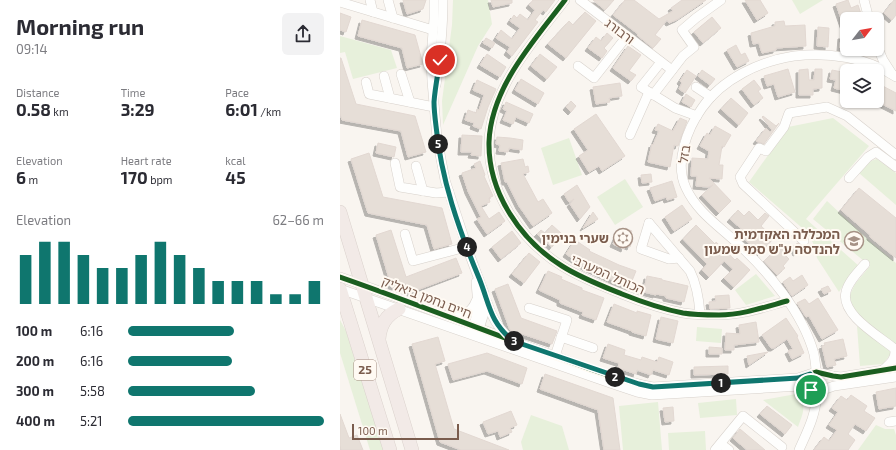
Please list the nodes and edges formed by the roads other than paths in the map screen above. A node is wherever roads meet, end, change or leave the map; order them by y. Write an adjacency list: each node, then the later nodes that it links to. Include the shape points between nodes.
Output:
1 (370, 0): 11 (street)
2 (388, 0): 13 (street)
3 (434, 0): 14 (street)
4 (443, 0): 29 (street, via 440,60)
5 (564, 0): 53 (street, הכותל המערבי, via 506,83 492,120 490,166 503,202 528,238 562,266 644,303 669,310)
6 (580, 0): 15 (street, ורבורג)
7 (720, 0): 19 (street, via 682,30 694,46)
8 (864, 0): 12 (street)
9 (340, 2): 10 (street)
10 (349, 2): 11 (street)
11 (373, 12): 13 (street)
12 (867, 12)
13 (393, 18): 14 (street)
14 (434, 30): 29 (street, via 431,58)
15 (627, 36): 17 (street, ורבורג); 18 (street, via 594,78)
16 (881, 56): 22 (street)
17 (661, 62): 19 (street, ורבורג); 25 (street, via 641,87)
18 (578, 66)
19 (672, 70): 25 (street)
20 (402, 74): 28 (street)
21 (384, 76): 27 (street)
22 (894, 76): 26 (street, בזל, via 853,59 810,54 773,60 755,67)
23 (366, 82): 27 (street, via 369,94)
24 (696, 86): 26 (street)
25 (651, 94): 30 (street, via 675,108); 31 (street)
26 (711, 97): 30 (street, בזל)
27 (390, 98): 28 (street)
28 (410, 102): 29 (street)
29 (434, 105): 38 (street, via 438,145)
30 (697, 116): 50 (street, בזל, via 684,146 682,174 685,188 703,213 751,257)
31 (630, 135)
32 (896, 155): 41 (street, via 847,116 826,107 789,113 784,127 766,151 759,148 740,177 743,184)
33 (394, 163): 37 (street, via 400,187)
34 (416, 166): 37 (street)
35 (896, 167): 36 (street, via 876,152)
36 (848, 178)
37 (423, 191): 38 (street)
38 (449, 192): 42 (street)
39 (340, 212): 46 (highway, 25)
40 (405, 234): 42 (street, via 413,261)
41 (804, 240)
42 (468, 250): 48 (street)
43 (679, 258): 43 (street, via 654,228 649,223 641,249 670,258); 53 (street, via 690,271 694,281)
44 (865, 264): 60 (street, via 848,287 845,299 847,305 855,317)
45 (340, 277): 46 (street, חיים נחמן ביאליק)
46 (362, 284): 49 (highway, 25); 54 (street, חיים נחמן ביאליק)
47 (340, 289): 49 (street, חיים נחמן ביאליק); 69 (highway, 25)
48 (481, 294): 54 (street, via 468,313); 55 (street); 58 (street, via 493,319)
49 (365, 297): 52 (street, חיים נחמן ביאליק); 57 (highway, 25)
50 (787, 301): 53 (street, הכותל המערבי, via 742,313); 64 (street, בזל, via 808,339 814,354)
51 (529, 308): 56 (street, via 567,320)
52 (399, 309): 55 (street, חיים נחמן ביאליק); 57 (highway, via 383,322)
53 (700, 314)
54 (448, 317): 55 (street, חיים נחמן ביאליק)
55 (475, 330): 58 (street, חיים נחמן ביאליק); 66 (street, חיים נחמן ביאליק, via 638,392 652,394 797,386)
56 (561, 337): 59 (street); 61 (street)
57 (378, 341): 70 (highway, 25)
58 (513, 341): 61 (street, חיים נחמן ביאליק)
59 (592, 348)
60 (895, 349): 63 (street, via 895,356 890,365)
61 (554, 356): 64 (street, חיים נחמן ביאליק, via 653,387 798,378)
62 (896, 368): 63 (street, חיים נחמן ביאליק)
63 (882, 371): 64 (street, חיים נחמן ביאליק, via 841,377)
64 (816, 373): 66 (street, via 807,382); 66 (street, via 825,376 827,382)
65 (896, 377): 66 (street, חיים נחמן ביאליק)
66 (817, 390): 72 (street, via 812,423)
67 (718, 447): 68 (street, via 743,416); 71 (street)
68 (782, 447)
69 (390, 450)
70 (412, 450)
71 (729, 450)
72 (799, 450)

